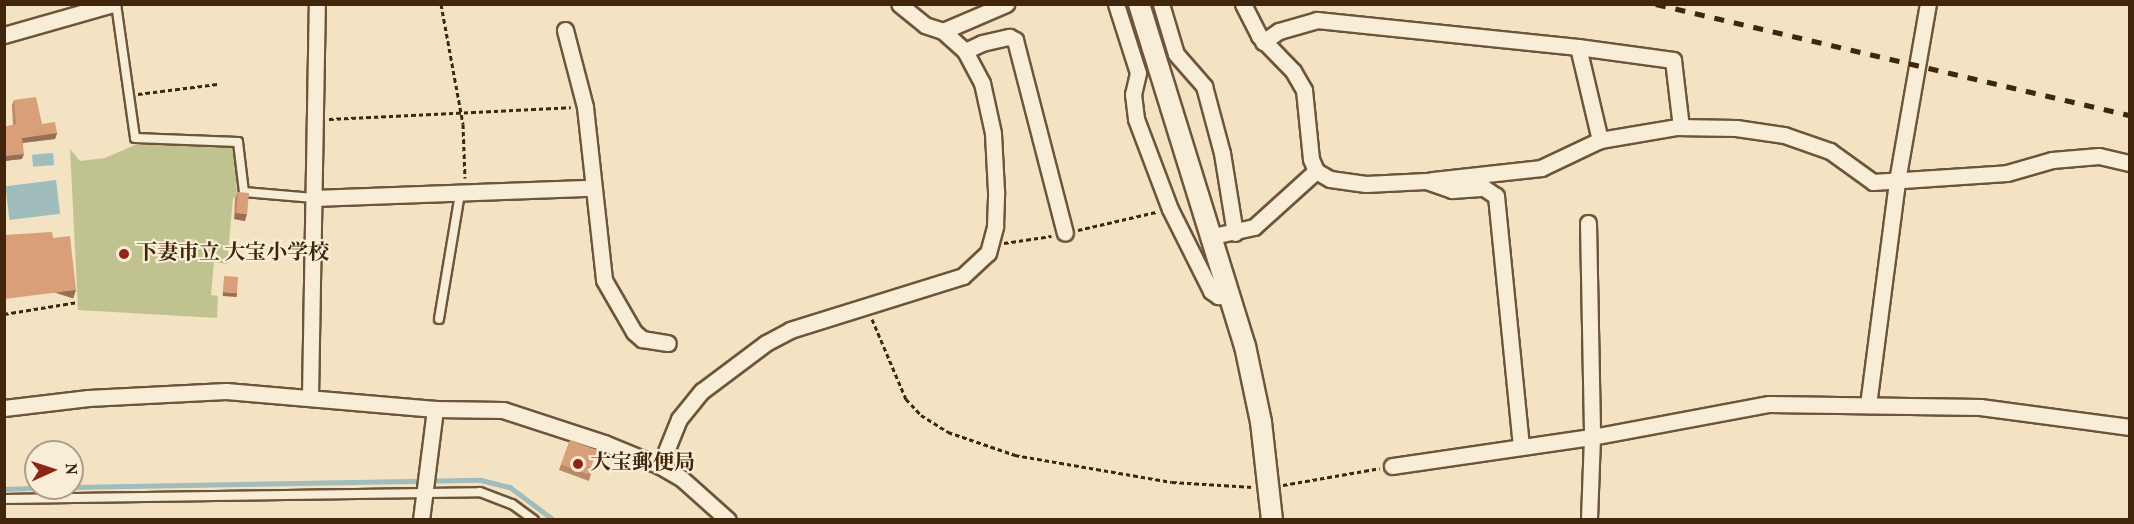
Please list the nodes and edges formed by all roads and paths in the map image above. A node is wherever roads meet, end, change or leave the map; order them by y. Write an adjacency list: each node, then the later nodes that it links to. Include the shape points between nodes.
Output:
1 (114, 4): 13 (street); 18 (lane)
2 (318, 4): 21 (street)
3 (441, 4): 20 (path)
4 (899, 4): 12 (street, via 925,25)
5 (1006, 4): 12 (street)
6 (1116, 4): 33 (street, via 1138,73 1133,94 1136,118)
7 (1139, 4): 37 (street)
8 (1161, 4): 36 (street, via 1176,54 1204,86 1222,153)
9 (1243, 4): 14 (street)
10 (1928, 4): 28 (street)
11 (565, 30): 19 (street)
12 (943, 31): 16 (street)
13 (4, 35)
14 (1263, 42): 15 (street, via 1279,31 1317,20); 25 (street, via 1293,71 1304,90 1311,159)
15 (1578, 47): 22 (street, via 1672,60); 23 (street)
16 (965, 51): 35 (street, via 1009,37 1015,40); 38 (street, via 982,83 993,134 996,191)
17 (217, 84): 18 (path)
18 (127, 95): 32 (lane, via 135,138 238,142 244,192)
19 (585, 105): 20 (path); 29 (street)
20 (461, 115): 21 (path); 30 (path)
21 (316, 119): 32 (street)
22 (1681, 127): 23 (street); 28 (street, via 1736,128 1784,135 1830,151 1873,182)
23 (1600, 140): 26 (street, via 1541,168)
24 (2130, 163): 28 (street, via 2099,156 2052,160 2007,173)
25 (1316, 171): 27 (street, via 1330,179 1366,184); 36 (street, via 1254,227)
26 (1493, 173): 27 (street); 31 (street)
27 (1426, 181): 31 (street, via 1452,190 1484,188)
28 (1897, 181): 46 (street)
29 (591, 188): 30 (street); 44 (street, via 604,280 634,332 642,339)
30 (463, 194): 32 (street); 43 (lane)
31 (1496, 196): 51 (street)
32 (314, 198): 45 (street)
33 (1170, 209): 35 (path); 39 (street, via 1211,291 1218,296)
34 (1588, 223): 50 (street)
35 (1065, 233): 38 (path)
36 (1235, 233): 37 (street)
37 (1213, 236): 39 (street)
38 (992, 243): 41 (street, via 982,262 963,276)
39 (1231, 295): 54 (street, via 1261,422)
40 (78, 302): 42 (path)
41 (867, 309): 52 (street, via 790,330 730,369 702,392 679,419); 54 (path, via 906,399 921,415 948,432 1015,455 1172,482)
42 (4, 314)
43 (439, 319)
44 (668, 343)
45 (310, 397): 47 (street, via 189,391); 48 (street)
46 (1868, 405): 49 (street, via 1980,407); 50 (street, via 1759,406)
47 (4, 408)
48 (435, 409): 52 (street, via 511,411); 55 (street)
49 (2130, 427)
50 (1592, 437): 51 (street); 61 (street)
51 (1521, 446): 53 (street)
52 (660, 466): 59 (street, via 681,478)
53 (1392, 466): 54 (path)
54 (1270, 488): 60 (street)
55 (425, 490): 56 (lane); 57 (street); 58 (lane, via 480,492 512,504)
56 (4, 499)
57 (421, 519)
58 (534, 519)
59 (728, 519)
60 (1272, 519)
61 (1589, 519)

